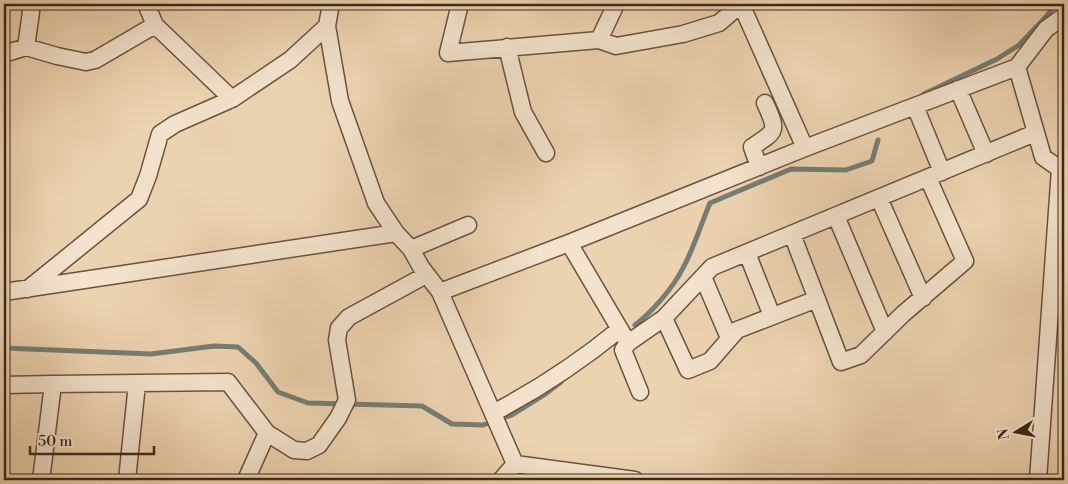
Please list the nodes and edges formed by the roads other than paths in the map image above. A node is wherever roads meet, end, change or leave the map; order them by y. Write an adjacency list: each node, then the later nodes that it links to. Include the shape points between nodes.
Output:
1 (29, 4): 11 (street, via 31,12)
2 (146, 4): 8 (street)
3 (331, 4): 9 (street)
4 (460, 4): 12 (street, via 448,53)
5 (616, 4): 10 (street)
6 (741, 4): 10 (street, via 719,24 683,34 616,46); 20 (street)
7 (1064, 17): 14 (street, via 1046,29)
8 (155, 25): 11 (street, via 86,62); 16 (street)
9 (327, 26): 16 (street, via 290,60); 29 (street, via 340,101 376,202)
10 (599, 40): 12 (street)
11 (26, 47): 13 (street)
12 (507, 47): 21 (street, via 523,112)
13 (4, 54)
14 (1018, 67): 15 (street); 19 (street)
15 (958, 90): 18 (street); 22 (street)
16 (232, 99): 36 (street, via 160,134 139,199)
17 (765, 102): 23 (street, via 774,128 771,135 752,148)
18 (914, 106): 20 (street); 25 (street)
19 (1035, 133): 22 (street); 24 (street, via 1043,158)
20 (805, 148): 23 (street)
21 (546, 153)
22 (986, 154): 25 (street)
23 (758, 167): 31 (street)
24 (1062, 170): 58 (street)
25 (935, 175): 26 (street); 39 (street, via 965,261)
26 (879, 198): 27 (street); 39 (street)
27 (836, 216): 30 (street); 43 (street)
28 (468, 225): 32 (street)
29 (396, 233): 32 (street); 36 (street)
30 (792, 234): 33 (street); 40 (street)
31 (569, 243): 38 (street); 44 (street)
32 (411, 249): 34 (street)
33 (747, 253): 35 (street, via 712,267); 41 (street)
34 (426, 275): 38 (street); 51 (street, via 349,317 339,328 337,340 347,400 319,445 308,451 294,450)
35 (703, 277): 42 (street); 45 (street)
36 (28, 289): 37 (street)
37 (4, 292)
38 (440, 292): 50 (street)
39 (923, 298): 43 (street)
40 (817, 299): 41 (street); 43 (street, via 841,362 861,355)
41 (772, 316): 45 (street, via 737,330)
42 (664, 318): 44 (street); 45 (street, via 688,370 710,360)
43 (885, 332)
44 (624, 336): 49 (street, via 623,350); 50 (street, via 603,343 524,397)
45 (730, 338)
46 (52, 384): 47 (street); 48 (street); 53 (street)
47 (138, 384): 51 (street, via 228,382); 54 (street)
48 (4, 385)
49 (640, 392)
50 (493, 414): 52 (street)
51 (266, 433): 55 (street)
52 (515, 464): 56 (street); 57 (street)
53 (41, 480)
54 (127, 480)
55 (246, 480)
56 (501, 480)
57 (635, 480)
58 (1038, 480)

